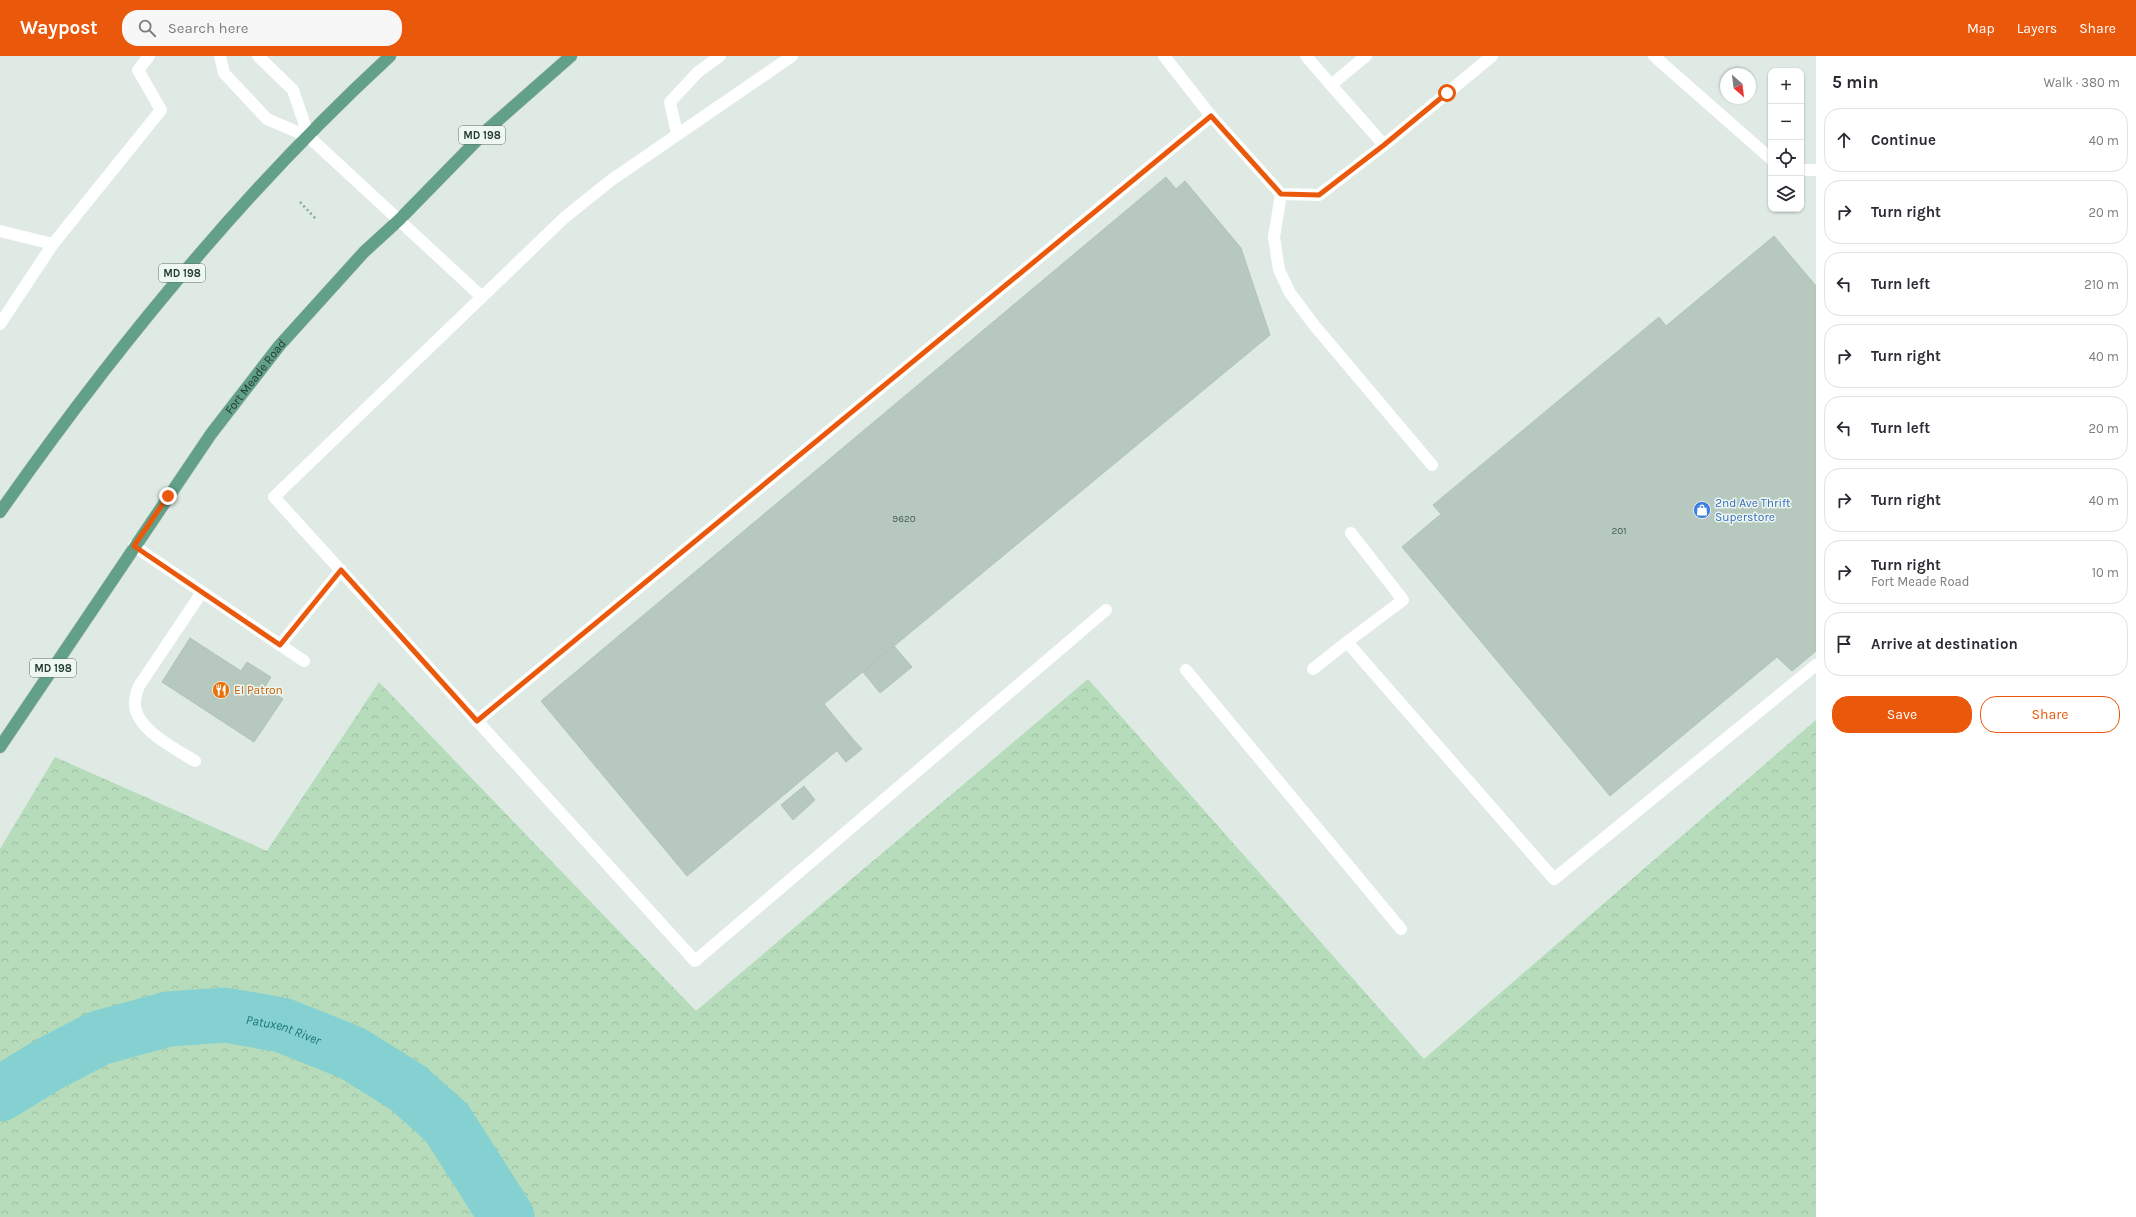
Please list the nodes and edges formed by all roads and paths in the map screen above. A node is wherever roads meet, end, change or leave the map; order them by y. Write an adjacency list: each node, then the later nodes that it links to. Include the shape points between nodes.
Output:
1 (149, 56): 26 (lane, via 138,70 160,110)
2 (220, 56): 16 (lane, via 224,73 268,119)
3 (258, 56): 16 (lane, via 292,90)
4 (390, 56): 16 (main road, MD 198)
5 (571, 56): 24 (main road, Fort Meade Road / MD 198, via 488,129)
6 (720, 56): 15 (lane, via 698,72 670,102)
7 (792, 56): 15 (lane)
8 (1164, 56): 14 (lane)
9 (1306, 56): 13 (lane)
10 (1366, 56): 13 (lane)
11 (1492, 56): 17 (lane)
12 (1654, 56): 18 (lane)
13 (1331, 85): 17 (lane)
14 (1211, 116): 21 (lane); 42 (lane)
15 (677, 134): 27 (lane, via 610,181 564,218)
16 (309, 137): 24 (lane); 30 (main road, MD 198, via 248,197 152,308 49,442)
17 (1384, 145): 21 (lane, via 1319,195)
18 (1768, 156)
19 (1804, 170): 20 (lane)
20 (1816, 170)
21 (1281, 194): 29 (lane, via 1274,237 1279,270 1290,292 1314,325)
22 (300, 202): 23 (path)
23 (316, 220)
24 (399, 220): 27 (lane); 32 (main road, Fort Meade Road / MD 198, via 364,252 278,346 211,434)
25 (0, 231): 26 (lane)
26 (53, 244): 28 (lane)
27 (482, 296): 33 (lane, via 274,497)
28 (0, 324)
29 (1432, 465)
30 (0, 512)
31 (1351, 533): 36 (lane, via 1403,600)
32 (134, 546): 34 (lane); 43 (main road, Fort Meade Road / MD 198)
33 (341, 570): 37 (lane); 42 (lane)
34 (202, 592): 37 (lane); 44 (lane, via 138,686 134,703 142,724 154,735)
35 (1106, 610): 42 (lane, via 695,961)
36 (1347, 642): 39 (lane, via 1554,878); 40 (lane)
37 (280, 645): 38 (lane)
38 (304, 661)
39 (1816, 665)
40 (1313, 669)
41 (1186, 670): 45 (lane)
42 (477, 721)
43 (0, 747)
44 (195, 761)
45 (1401, 929)

